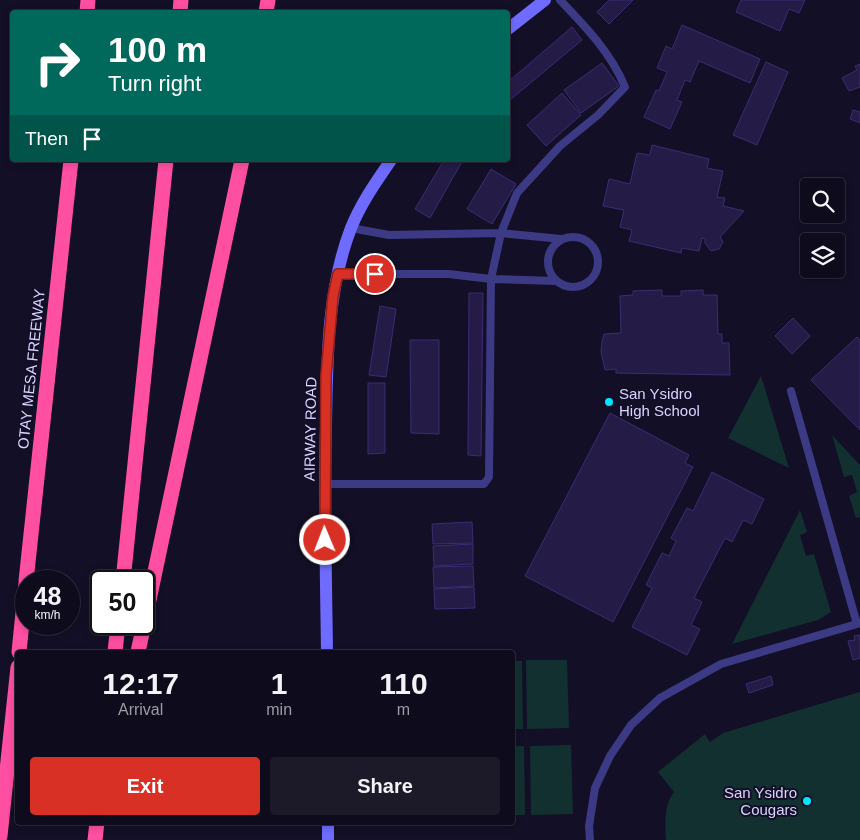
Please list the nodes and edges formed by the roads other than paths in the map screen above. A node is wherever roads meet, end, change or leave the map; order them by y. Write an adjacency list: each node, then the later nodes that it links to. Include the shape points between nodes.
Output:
1 (545, 0): 3 (main road)
2 (560, 0): 9 (lane, via 612,60 625,87 598,115 560,146 517,193)
3 (510, 26)
4 (71, 162): 16 (highway, OTAY MESA FREEWAY)
5 (166, 162): 17 (highway)
6 (242, 162): 23 (highway)
7 (390, 162): 8 (main road, AIRWAY ROAD, via 367,195)
8 (351, 228): 9 (lane, via 389,235); 11 (main road, AIRWAY ROAD)
9 (501, 233): 10 (lane); 12 (lane)
10 (561, 239): 13 (lane, via 548,258 548,267); 13 (lane, via 577,236 591,245 598,260 597,269 587,282 579,286 563,285)
11 (338, 274): 12 (lane, via 449,274); 15 (main road, AIRWAY ROAD, via 326,375)
12 (491, 279): 13 (lane); 15 (lane, via 489,477 484,484)
13 (556, 280)
14 (791, 391): 18 (lane)
15 (325, 484): 24 (main road, AIRWAY ROAD)
16 (27, 570)
17 (123, 570)
18 (859, 623): 31 (lane, via 721,664 660,698 631,725 610,756 595,788)
19 (21, 635): 21 (highway, OTAY MESA FREEWAY)
20 (117, 635): 22 (highway)
21 (19, 650)
22 (115, 650)
23 (138, 650)
24 (327, 650)
25 (15, 695): 28 (highway)
26 (97, 825): 29 (highway)
27 (328, 825): 30 (main road)
28 (0, 836)
29 (95, 840)
30 (328, 840)
31 (590, 840)

